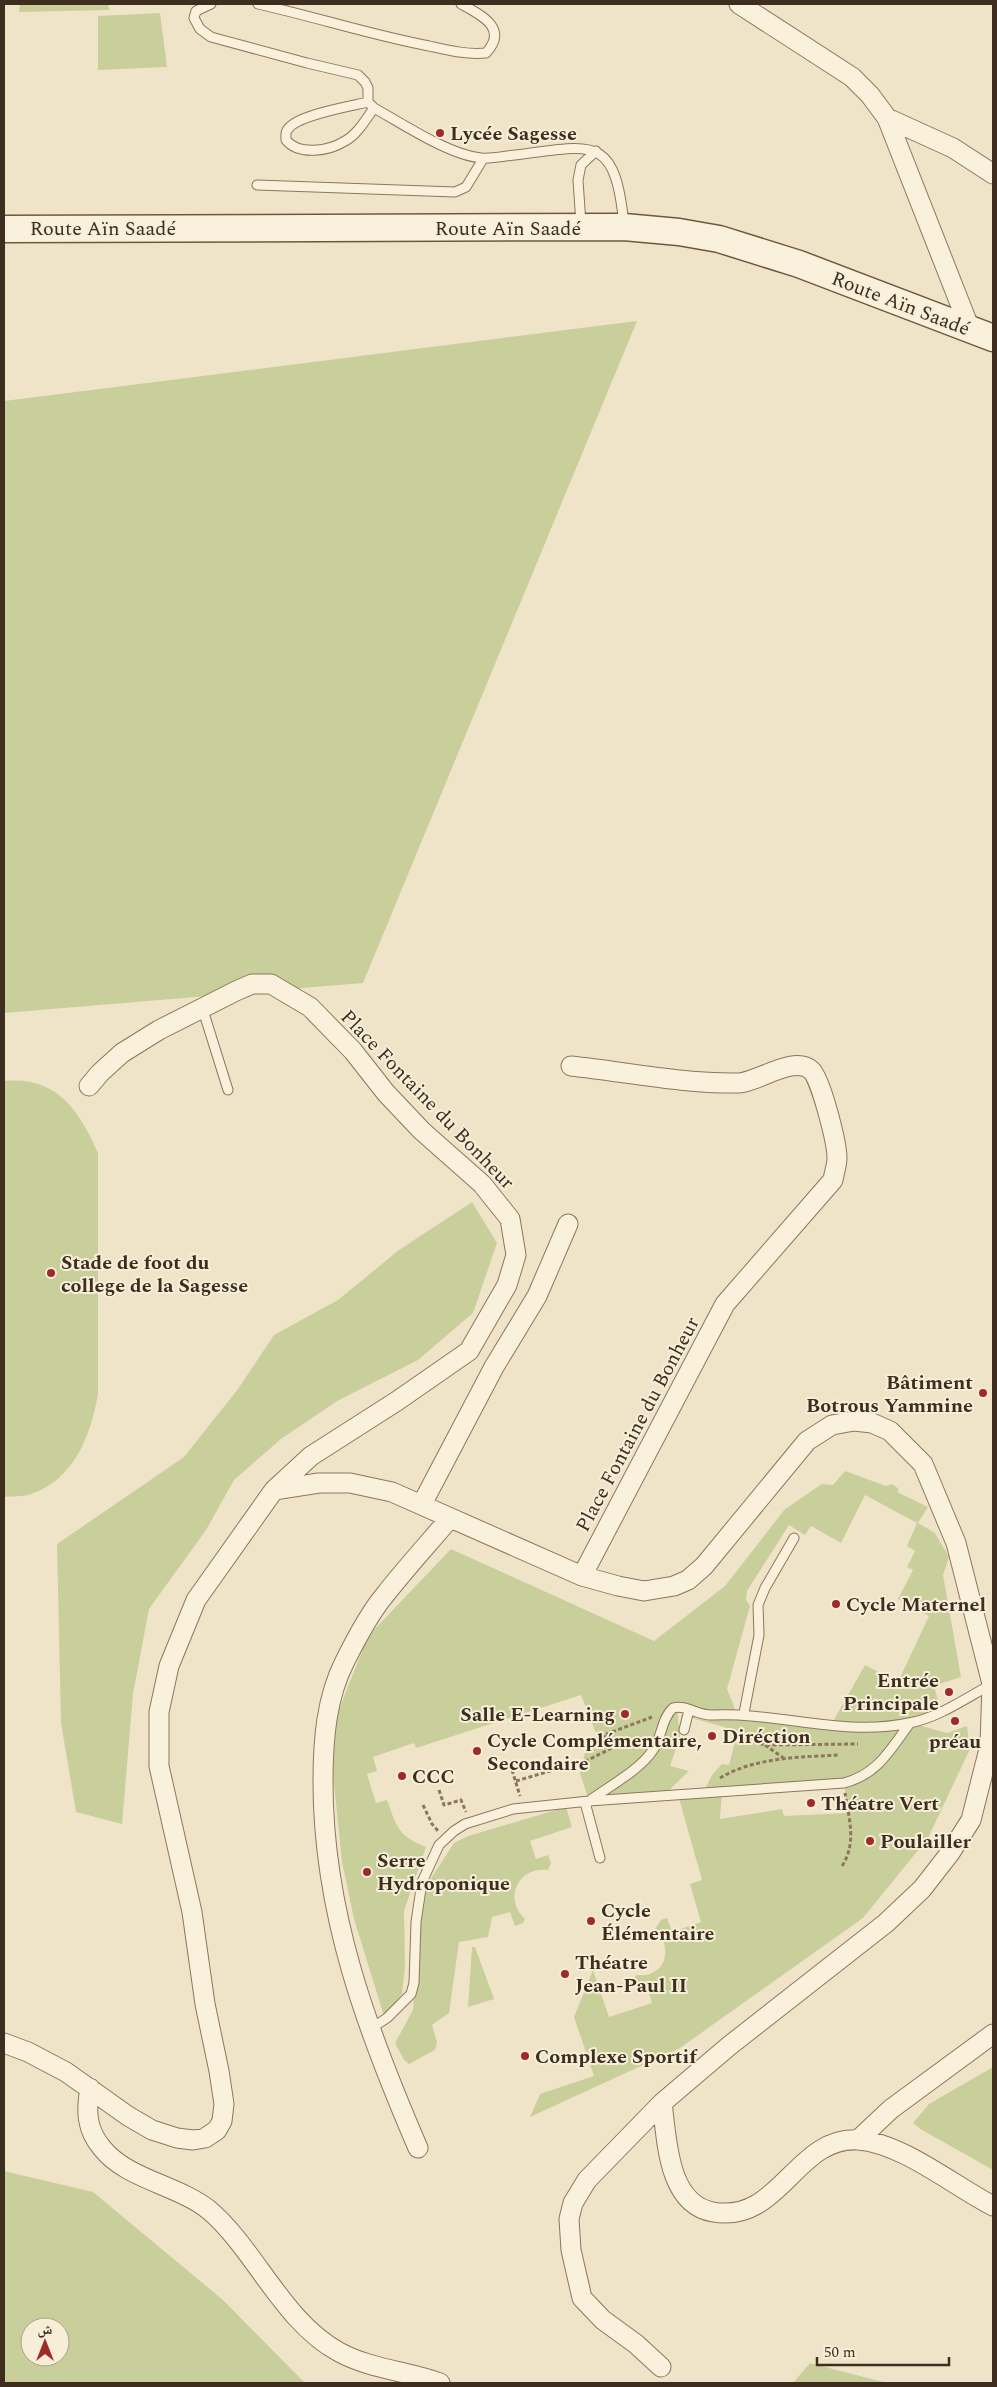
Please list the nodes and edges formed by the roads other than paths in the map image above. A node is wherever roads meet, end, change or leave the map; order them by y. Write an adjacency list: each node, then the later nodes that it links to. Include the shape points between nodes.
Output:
1 (211, 4): 5 (lane, via 196,12 194,18 200,29 211,37 358,75 368,88)
2 (258, 4): 3 (lane, via 386,38 454,51 486,53 494,40 492,26 483,16)
3 (461, 4)
4 (739, 4): 6 (street, via 852,77)
5 (371, 105): 5 (lane, via 310,116 289,127 286,140 303,151 320,150 346,141); 8 (lane, via 426,137 468,156)
6 (887, 118): 9 (street, via 953,148); 14 (street)
7 (596, 151): 8 (lane, via 569,148); 11 (lane, via 606,157 614,169 621,192); 13 (lane, via 581,165)
8 (483, 159): 10 (lane, via 466,187 454,192)
9 (993, 174)
10 (257, 185)
11 (624, 227): 13 (street, Route Aïn Saadé); 14 (street, Route Aïn Saadé, via 719,239 798,264)
12 (5, 228): 13 (street, Route Aïn Saadé)
13 (581, 228)
14 (981, 333)
15 (202, 1007): 17 (street, Place Fontaine du Bonheur, via 122,1053); 18 (lane); 20 (street, Place Fontaine du Bonheur, via 252,984 271,984 310,1007 422,1131 482,1184 510,1219 516,1255 507,1285 469,1351 311,1456)
16 (572, 1066): 24 (street, Place Fontaine du Bonheur, via 714,1083 746,1082 786,1066 804,1067 811,1070 816,1078 832,1127 837,1158 832,1180 725,1304)
17 (89, 1086)
18 (228, 1090)
19 (568, 1224): 21 (street, via 537,1296 494,1367)
20 (274, 1490): 21 (street, via 319,1483 350,1483 392,1492); 37 (street, Place Fontaine du Bonheur, via 196,1600 169,1666 158,1712 159,1766 192,1912 224,2104 222,2121 218,2130 205,2138 177,2138 136,2121)
21 (422, 1504): 22 (street)
22 (450, 1518): 24 (street); 34 (street, via 374,1610 336,1682 326,1724 323,1794 328,1871 337,1920)
23 (794, 1538): 27 (lane, via 758,1605 759,1635)
24 (582, 1576): 25 (street, via 644,1591 688,1580 704,1566 807,1441 832,1426 854,1421 872,1423 890,1431 923,1464 956,1542)
25 (992, 1684): 28 (lane); 32 (street, via 990,1745)
26 (689, 1710): 27 (lane, via 706,1715); 29 (lane); 31 (lane, via 677,1707 669,1711 653,1750 630,1772)
27 (744, 1714): 28 (lane, via 866,1727)
28 (910, 1724): 31 (lane, via 871,1772 844,1783)
29 (684, 1730)
30 (993, 1793): 32 (street)
31 (589, 1801): 33 (lane, via 586,1806); 34 (lane, via 485,1816 469,1822 445,1840 430,1862 422,1882 411,1994 387,2018)
32 (976, 1804): 38 (street, via 971,1820 922,1889 886,1922)
33 (600, 1858)
34 (370, 2029): 40 (street)
35 (993, 2034): 39 (street, via 891,2109)
36 (4, 2043): 37 (street, Place Fontaine du Bonheur, via 28,2052)
37 (90, 2088): 43 (street, via 86,2108 88,2125 100,2147 113,2161 189,2196 210,2211 315,2336 338,2352 367,2364)
38 (662, 2103): 39 (street, via 670,2159 679,2186 692,2201 708,2211 728,2215 765,2200 818,2151 837,2141); 42 (street, via 587,2180 569,2219 570,2250 582,2298 603,2320)
39 (858, 2140): 41 (street, via 902,2154)
40 (418, 2148)
41 (993, 2206)
42 (661, 2367)
43 (440, 2383)

